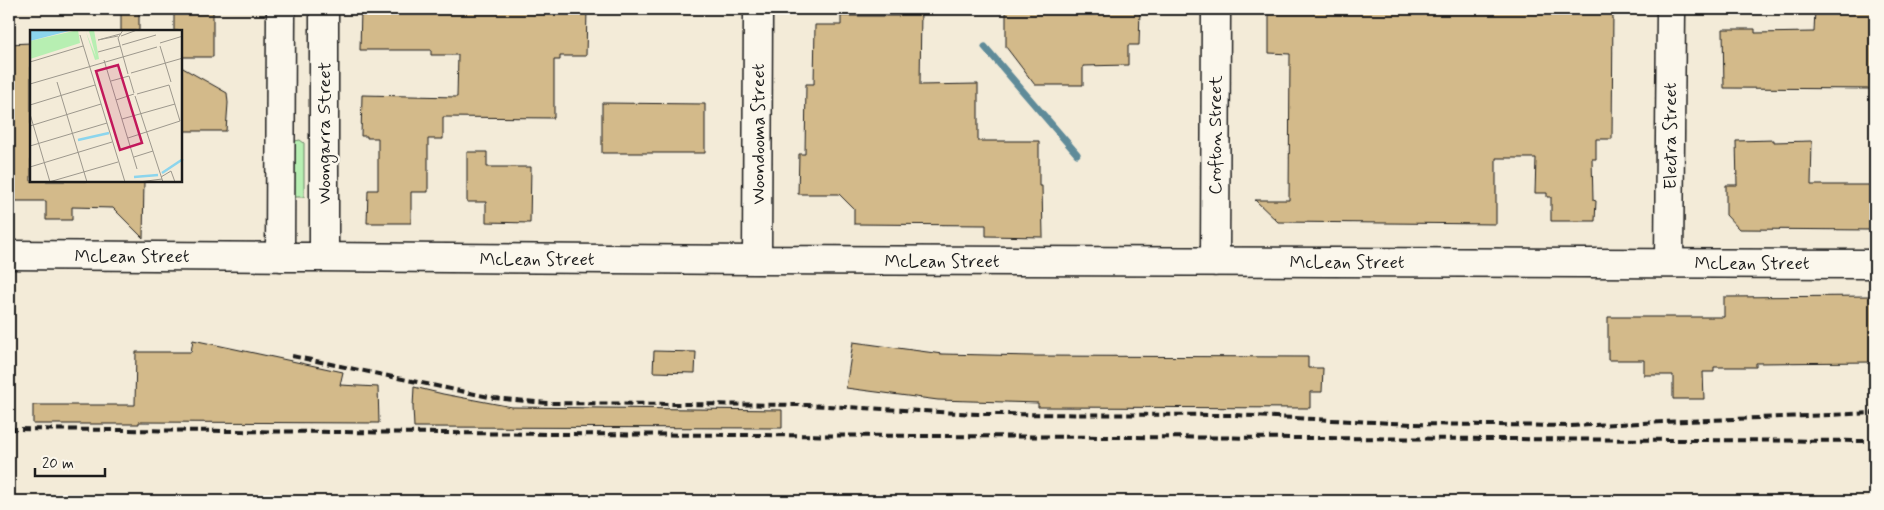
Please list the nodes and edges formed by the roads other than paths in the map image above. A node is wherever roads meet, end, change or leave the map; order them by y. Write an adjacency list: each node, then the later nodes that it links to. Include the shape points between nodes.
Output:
1 (281, 9): 7 (street)
2 (324, 9): 8 (street, Woongarra Street)
3 (758, 9): 9 (street, Woondooma Street)
4 (1216, 9): 10 (street, Crofton Street)
5 (1671, 9): 11 (street, Electra Street)
6 (9, 255): 7 (street, McLean Street)
7 (280, 257): 8 (street, McLean Street)
8 (324, 257): 9 (street, McLean Street)
9 (757, 260): 10 (street, McLean Street)
10 (1215, 262): 11 (street, McLean Street)
11 (1669, 263): 12 (street, McLean Street)
12 (1875, 264)

